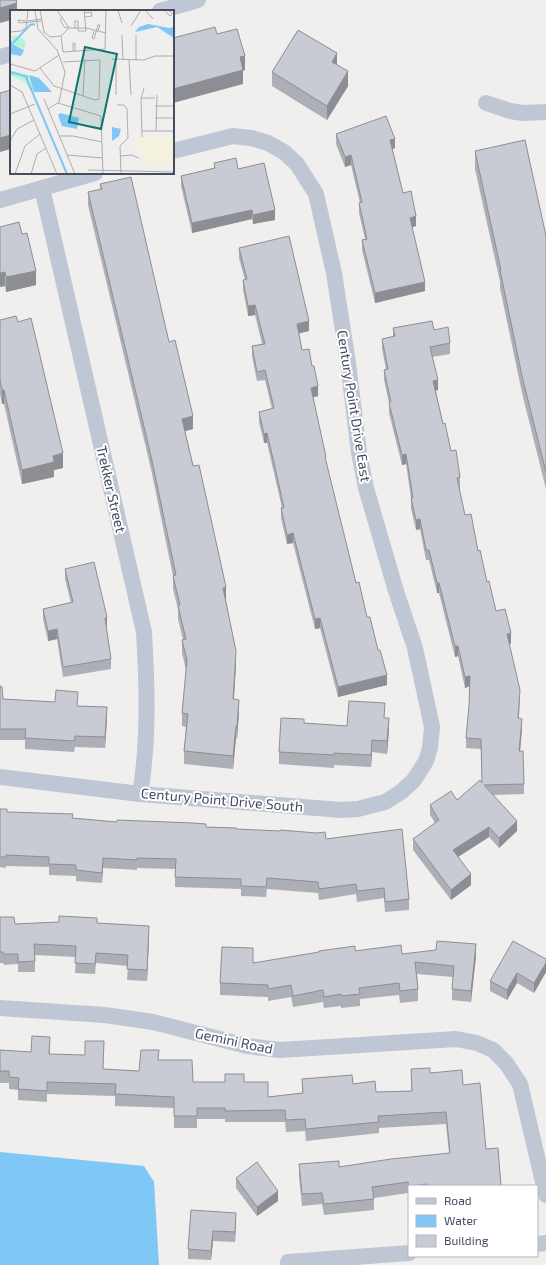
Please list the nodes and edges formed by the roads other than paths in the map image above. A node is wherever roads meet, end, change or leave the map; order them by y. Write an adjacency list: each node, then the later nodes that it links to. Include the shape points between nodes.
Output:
1 (198, 0): 2 (street)
2 (163, 10)
3 (10, 54): 4 (street)
4 (0, 57)
5 (486, 103): 6 (street, via 523,113)
6 (546, 112)
7 (174, 151): 11 (street, Century Point Drive East, via 233,136 268,143 284,152 297,164 316,194 334,273 366,488 415,648 430,713 432,727)
8 (91, 174): 9 (street)
9 (42, 188): 10 (street); 13 (street, Trekker Street, via 144,632 147,676)
10 (0, 200)
11 (426, 761): 13 (street, Century Point Drive South, via 414,780 401,792 385,802 358,809 341,810)
12 (0, 777): 13 (street, Century Point Drive South)
13 (140, 794)
14 (0, 1008): 15 (street, Gemini Road, via 105,1015 153,1022 247,1046 280,1050 456,1039 477,1043 493,1050 506,1063 520,1084)
15 (546, 1195)
16 (408, 1253): 17 (street)
17 (288, 1262)

